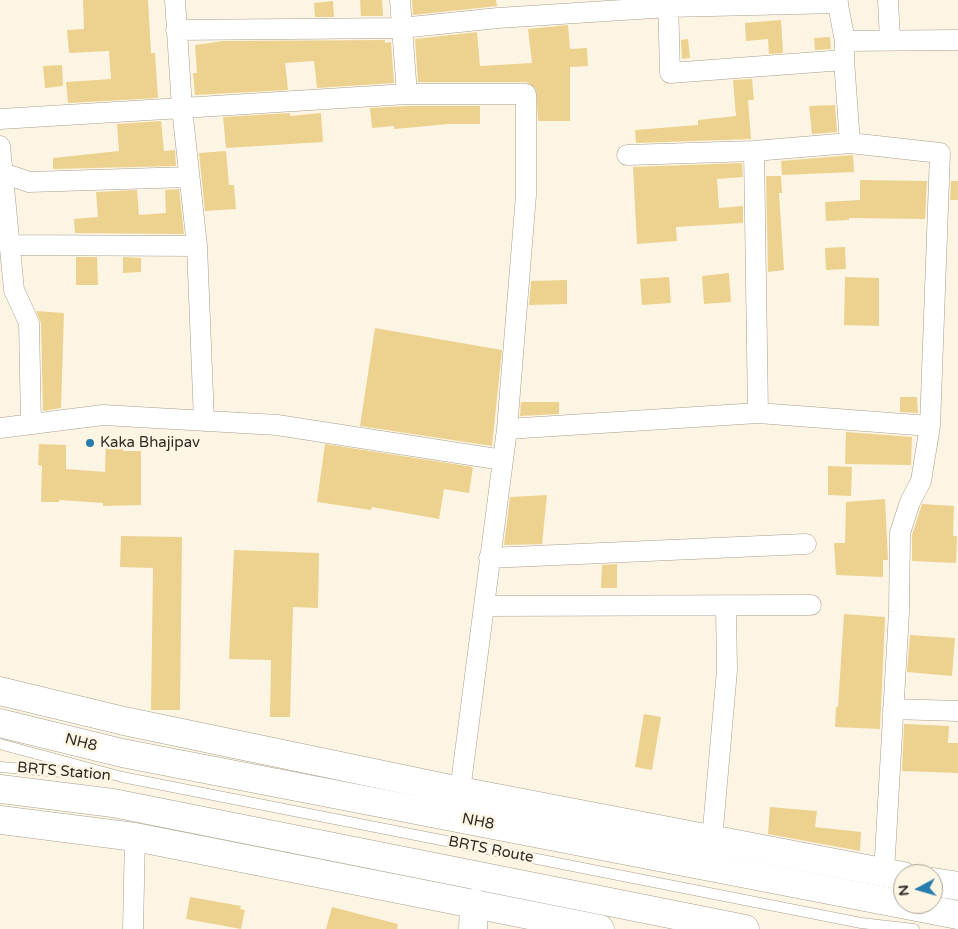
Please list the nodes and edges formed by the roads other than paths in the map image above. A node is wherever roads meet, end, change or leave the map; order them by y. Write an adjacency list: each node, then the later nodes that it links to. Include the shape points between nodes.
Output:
1 (175, 0): 8 (street)
2 (400, 0): 7 (street)
3 (888, 0): 9 (street)
4 (837, 2): 5 (street); 11 (street)
5 (668, 4): 6 (street); 11 (street, via 670,73)
6 (517, 9): 7 (street)
7 (401, 28): 8 (street); 12 (street)
8 (176, 30): 13 (street)
9 (890, 40): 10 (street); 11 (street)
10 (958, 40)
11 (844, 50): 15 (street)
12 (407, 94): 13 (street); 28 (street, via 526,94 526,195)
13 (182, 108): 14 (street); 20 (street)
14 (0, 119)
15 (850, 144): 17 (street); 26 (street, via 940,153)
16 (0, 146): 19 (street)
17 (754, 151): 18 (street); 23 (street)
18 (627, 155)
19 (1, 172): 20 (street, via 29,182); 21 (street)
20 (189, 176): 22 (street)
21 (10, 245): 22 (street); 25 (street, via 14,290 29,323)
22 (198, 246): 24 (street)
23 (758, 414): 26 (street); 28 (street)
24 (204, 421): 25 (street, via 103,415); 29 (street, via 277,425)
25 (31, 423): 27 (street)
26 (930, 426): 36 (street, via 921,481 900,534)
27 (0, 428)
28 (507, 429): 29 (street)
29 (503, 460): 31 (street)
30 (806, 544): 31 (street)
31 (489, 558): 33 (street)
32 (811, 605): 34 (street)
33 (484, 606): 34 (street); 43 (street)
34 (726, 607): 46 (street, via 727,670)
35 (0, 691): 43 (main road)
36 (893, 709): 37 (street); 47 (street)
37 (958, 711)
38 (0, 723): 51 (main road, NH8, via 132,755)
39 (0, 744): 41 (lane, BRTS Station)
40 (0, 767): 41 (lane, BRTS Station)
41 (122, 777): 53 (lane, BRTS Route)
42 (0, 789): 56 (main road, via 112,803)
43 (460, 791): 46 (main road)
44 (0, 820): 45 (main road)
45 (135, 837): 52 (main road); 54 (street)
46 (712, 840): 48 (main road)
47 (893, 864)
48 (893, 874)
49 (943, 884): 50 (main road)
50 (958, 886)
51 (958, 915)
52 (474, 916): 55 (main road)
53 (861, 923): 57 (lane); 58 (lane)
54 (133, 929)
55 (600, 929)
56 (745, 929)
57 (884, 929)
58 (914, 929)

